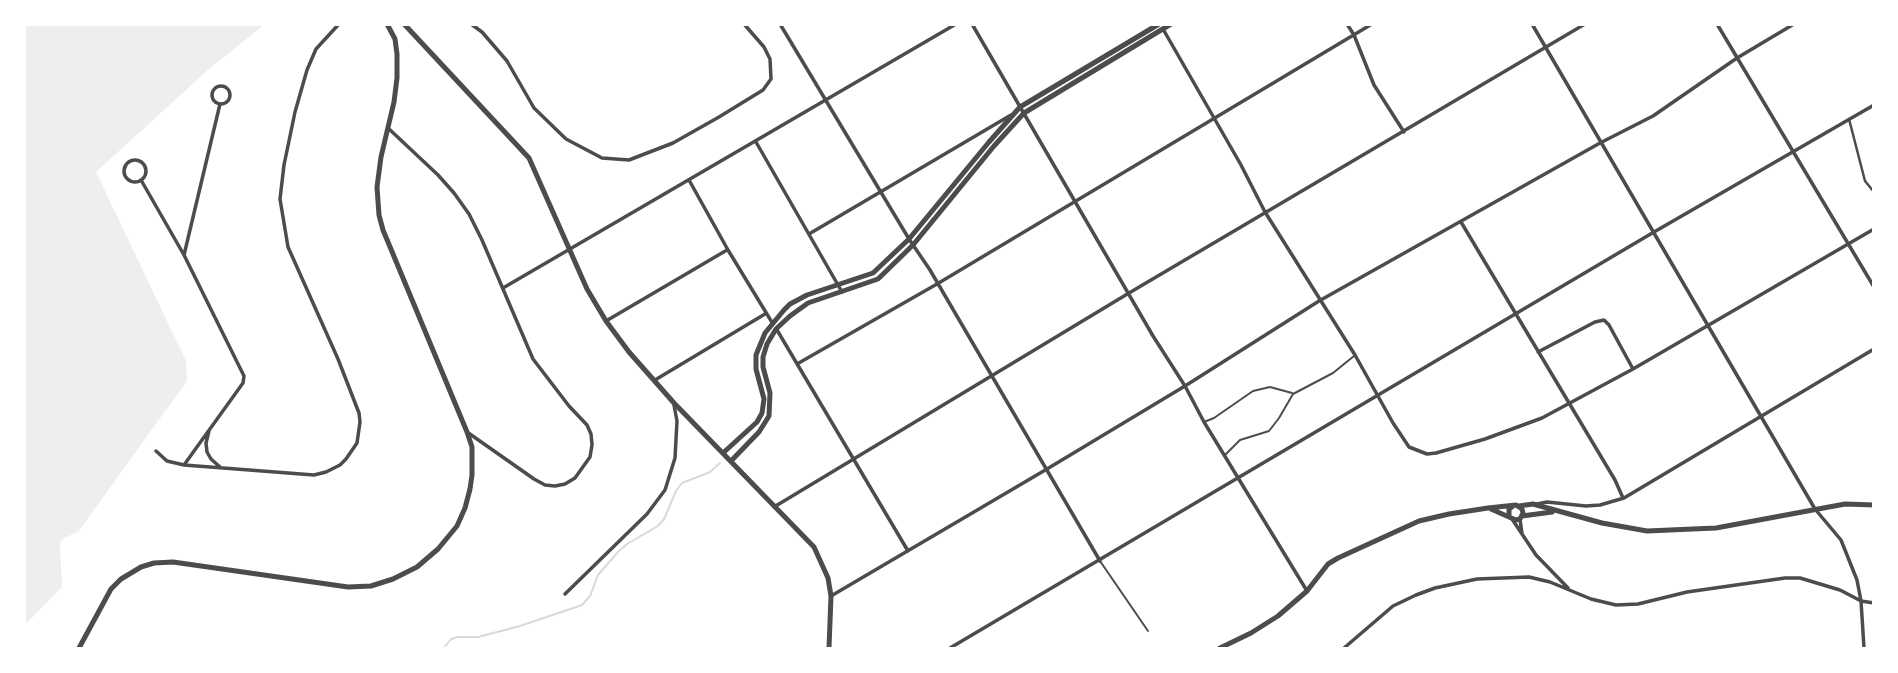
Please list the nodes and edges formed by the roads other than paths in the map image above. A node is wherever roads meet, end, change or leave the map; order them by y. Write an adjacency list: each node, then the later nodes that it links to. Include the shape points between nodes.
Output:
1 (339, 24): 81 (street, via 316,49 307,70 280,200 288,247 359,413 357,443 346,459 320,474)
2 (387, 24): 26 (street, via 397,54)
3 (404, 24): 44 (street, via 529,158)
4 (471, 24): 5 (street, via 507,61 534,108 566,139 602,158 629,160 673,143 763,90 771,79 770,59)
5 (744, 24)
6 (780, 24): 20 (street)
7 (957, 24): 20 (street)
8 (972, 24): 23 (street)
9 (1171, 24): 16 (street)
10 (1347, 24): 17 (street)
11 (1372, 24): 17 (street)
12 (1532, 24): 18 (street)
13 (1585, 24): 18 (street)
14 (1717, 24): 19 (street)
15 (1794, 24): 19 (street)
16 (1161, 27): 23 (street); 24 (street)
17 (1354, 35): 24 (street); 27 (street, via 1374,85)
18 (1546, 48): 27 (street); 29 (street)
19 (1737, 58): 29 (street, via 1653,116); 30 (street)
20 (826, 102): 28 (street); 33 (street)
21 (220, 104): 21 (street, via 230,96 222,85 211,94); 45 (street)
22 (1874, 106): 25 (street)
23 (1020, 111): 33 (street); 35 (street); 41 (street)
24 (1214, 118): 35 (street); 36 (street)
25 (1849, 119): 30 (street); 34 (street, via 1865,181)
26 (388, 128): 49 (street, via 459,200); 74 (street, via 377,187 379,215)
27 (1404, 132): 36 (street)
28 (756, 142): 32 (street); 40 (street)
29 (1600, 143): 37 (street); 39 (street)
30 (1794, 152): 39 (street); 42 (street)
31 (141, 180): 31 (street, via 146,172 143,163 130,161 124,168 127,178); 45 (street)
32 (689, 180): 43 (street); 44 (street)
33 (881, 192): 40 (street); 41 (street)
34 (1874, 192)
35 (1075, 201): 47 (street); 51 (street)
36 (1265, 212): 51 (street); 52 (street)
37 (1461, 222): 52 (street); 54 (street)
38 (1874, 229): 42 (street)
39 (1654, 232): 54 (street); 57 (street)
40 (809, 234): 46 (street)
41 (911, 242): 46 (street, via 873,273); 47 (street); 50 (street, via 878,279)
42 (1848, 244): 48 (street); 57 (street)
43 (727, 250): 53 (street); 55 (street)
44 (569, 251): 49 (street); 55 (street)
45 (184, 255): 73 (street, via 244,376)
46 (838, 284): 50 (street); 56 (street, via 790,304)
47 (937, 284): 62 (street); 64 (street)
48 (1874, 287)
49 (503, 288): 74 (street, via 533,359 587,425 590,457 570,482 545,485)
50 (842, 292): 58 (street, via 808,303)
51 (1129, 293): 64 (street); 66 (street)
52 (1319, 301): 61 (street); 66 (street)
53 (766, 314): 56 (street); 65 (street)
54 (1516, 314): 60 (street); 68 (street)
55 (606, 321): 65 (street)
56 (772, 323): 58 (street); 76 (street, via 755,361 764,399 762,413)
57 (1708, 324): 63 (street); 71 (street)
58 (776, 329): 62 (street); 79 (street, via 763,357 769,416)
59 (1874, 349): 71 (street)
60 (1538, 352): 63 (street, via 1604,320); 70 (street)
61 (1354, 355): 67 (lane, via 1333,373); 68 (street)
62 (797, 364): 78 (street)
63 (1633, 369): 70 (street)
64 (992, 375): 78 (street); 82 (street)
65 (653, 381): 69 (street)
66 (1185, 386): 72 (street); 82 (street)
67 (1293, 394): 72 (lane, via 1270,387 1253,391); 77 (lane, via 1269,431 1240,440)
68 (1378, 396): 70 (street, via 1405,442 1427,454 1542,418); 83 (street)
69 (674, 403): 76 (street); 101 (street, via 676,448 665,490 647,514)
70 (1570, 403): 84 (street)
71 (1762, 416): 84 (street); 92 (street)
72 (1204, 422): 77 (street)
73 (210, 428): 80 (street); 81 (street, via 207,452)
74 (467, 432): 106 (street, via 472,475 465,508 438,550 404,574 371,586 348,587 154,563 130,572 111,589)
75 (156, 451): 80 (street, via 167,461)
76 (723, 453): 79 (street)
77 (1225, 455): 83 (street)
78 (855, 459): 90 (street); 97 (street)
79 (731, 461): 90 (street)
80 (184, 465): 81 (street)
81 (222, 468)
82 (1047, 469): 97 (street); 98 (street)
83 (1237, 479): 98 (street); 100 (street)
84 (1624, 498): 85 (street, via 1600,505)
85 (1561, 503): 86 (street); 93 (street, via 1553,507)
86 (1533, 505): 89 (street); 93 (street)
87 (1874, 505): 92 (street)
88 (1512, 506): 89 (street); 91 (street); 94 (street)
89 (1519, 506): 95 (street)
90 (774, 507): 102 (street, via 814,547)
91 (1488, 508): 94 (street); 100 (street, via 1419,521 1338,558)
92 (1815, 509): 93 (street, via 1716,528 1647,531); 103 (street, via 1841,540)
93 (1555, 512): 95 (street)
94 (1511, 518): 95 (street); 96 (street)
95 (1521, 518): 96 (street)
96 (1522, 536): 99 (street)
97 (908, 551): 102 (street)
98 (1100, 561): 105 (lane); 108 (street)
99 (1570, 590): 103 (street, via 1616,605 1638,604 1784,578 1815,582); 110 (street, via 1529,577 1477,579 1435,588 1393,606)
100 (1307, 591): 109 (street, via 1278,616)
101 (565, 594)
102 (831, 596): 107 (street)
103 (1861, 601): 104 (street); 111 (street)
104 (1874, 603)
105 (1148, 631)
106 (79, 649)
107 (829, 649)
108 (950, 649)
109 (1220, 649)
110 (1344, 649)
111 (1864, 649)

